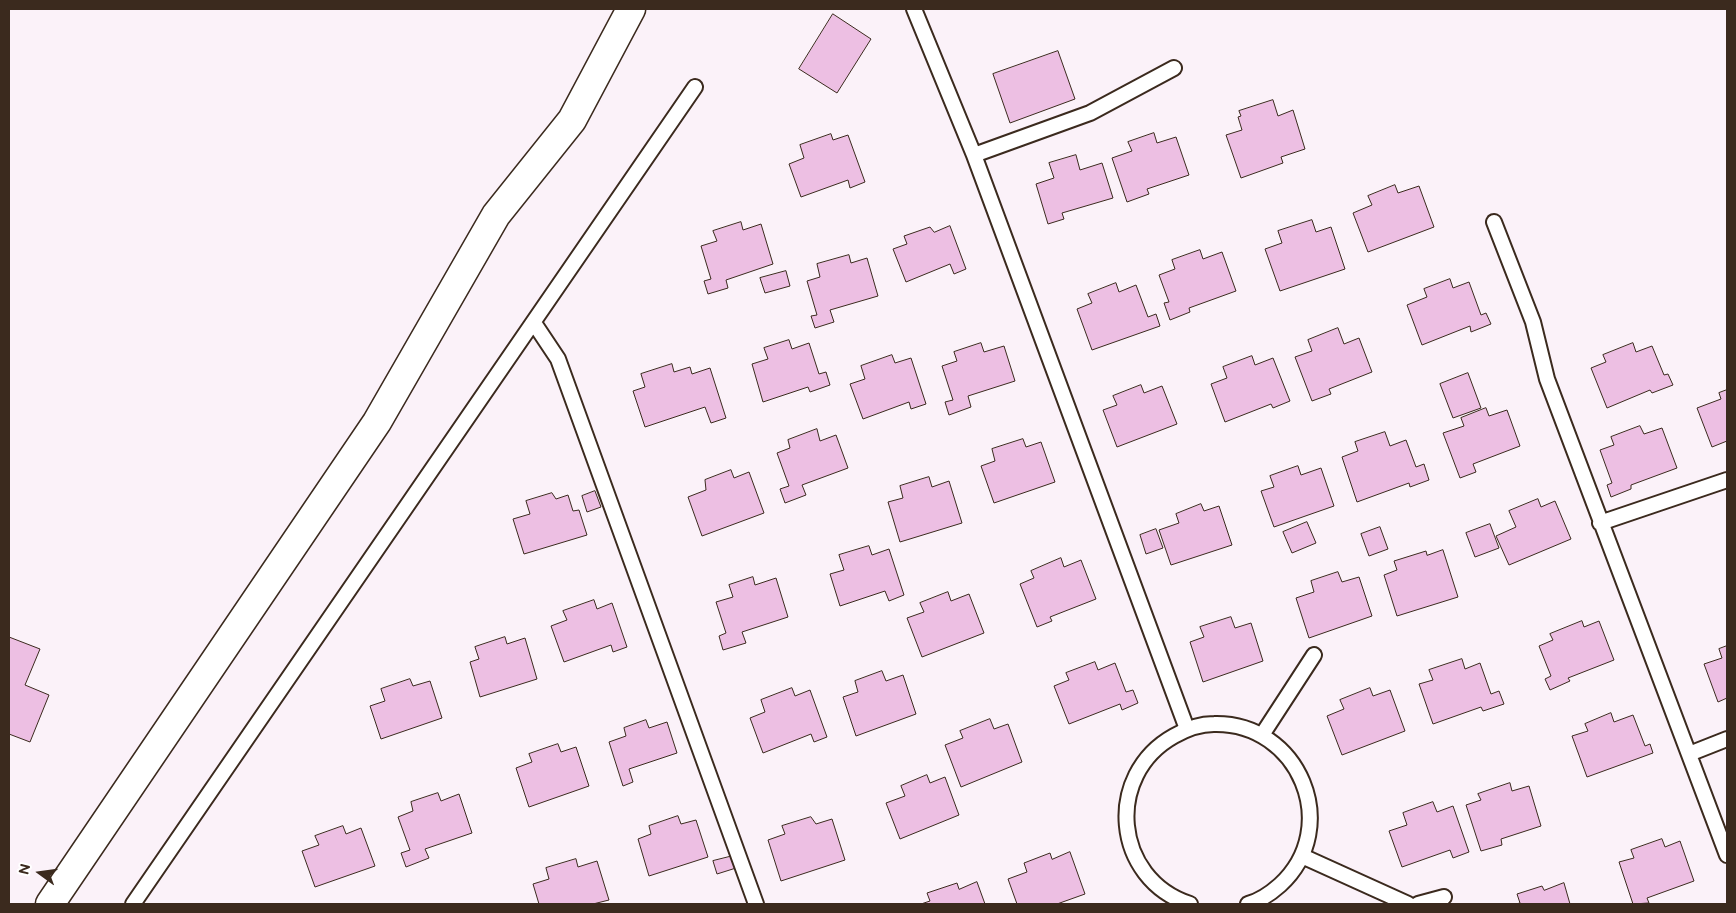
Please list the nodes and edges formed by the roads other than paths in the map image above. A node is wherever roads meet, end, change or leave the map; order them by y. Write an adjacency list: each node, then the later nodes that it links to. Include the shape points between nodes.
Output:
1 (631, 9): 19 (street, via 572,120 496,215 377,422)
2 (914, 9): 5 (lane)
3 (1174, 68): 5 (lane, via 1090,113)
4 (695, 87): 7 (lane)
5 (974, 155): 11 (lane)
6 (1494, 222): 9 (lane, via 1533,322 1547,378)
7 (534, 323): 20 (lane); 21 (lane, via 558,360)
8 (1727, 480): 9 (lane)
9 (1600, 523): 14 (lane)
10 (1314, 655): 12 (lane)
11 (1187, 729): 12 (lane, via 1213,724 1238,726); 18 (lane, via 1163,742 1144,761 1131,785 1126,812 1128,839 1138,864 1156,885)
12 (1262, 735): 16 (lane, via 1284,752 1300,774 1309,801 1310,829)
13 (1727, 739): 14 (lane)
14 (1689, 754): 15 (lane)
15 (1727, 855)
16 (1302, 856): 22 (lane, via 1289,876 1272,892); 23 (lane)
17 (1444, 896): 24 (lane)
18 (1182, 903)
19 (50, 904)
20 (133, 904)
21 (756, 904)
22 (1250, 904)
23 (1408, 904)
24 (1418, 904)

